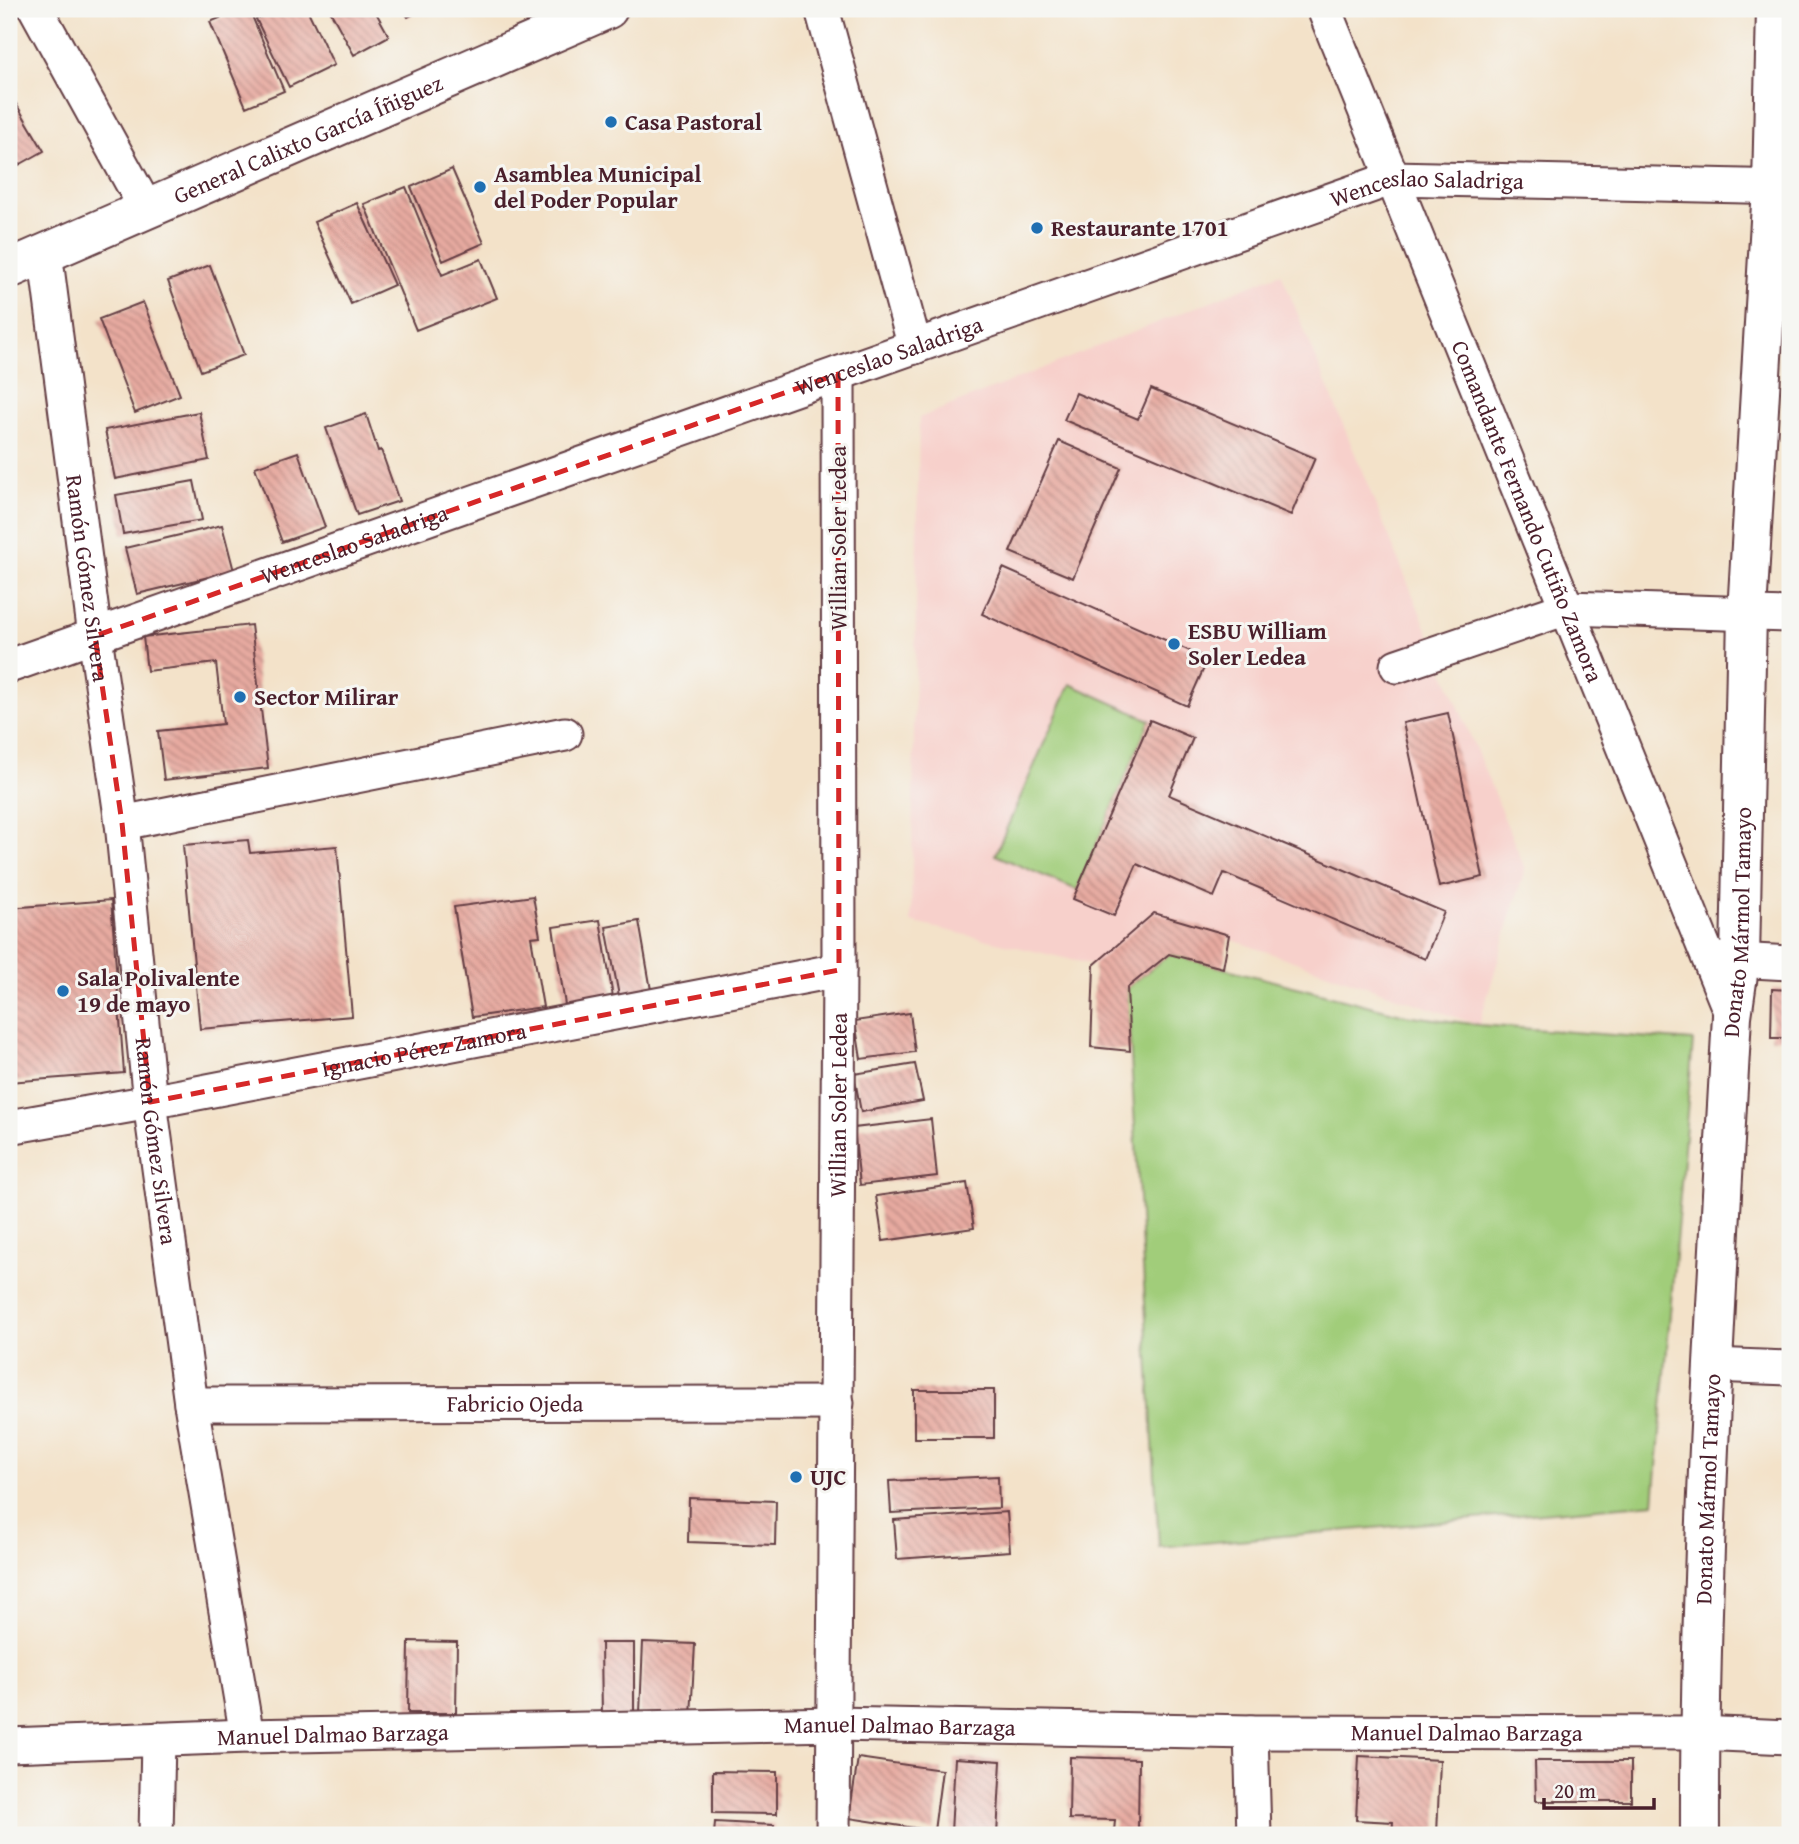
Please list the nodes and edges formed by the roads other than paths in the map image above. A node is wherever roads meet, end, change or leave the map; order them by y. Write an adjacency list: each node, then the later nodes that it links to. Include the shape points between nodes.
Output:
1 (36, 9): 8 (street)
2 (608, 9): 8 (main road, General Calixto García Íñiguez)
3 (822, 9): 11 (street)
4 (1324, 9): 6 (street, Comandante Fernando Cutiño Zamora)
5 (1776, 9): 7 (main road, Donato Mármol Tamayo)
6 (1393, 178): 7 (street, Wenceslao Saladriga); 11 (street, Wenceslao Saladriga); 13 (street, Comandante Fernando Cutiño Zamora)
7 (1781, 187): 14 (main road, Donato Mármol Tamayo)
8 (147, 209): 9 (main road, General Calixto García Íñiguez)
9 (45, 252): 10 (main road, General Calixto García Íñiguez); 16 (street, Ramón Gómez Silvera)
10 (9, 269)
11 (915, 347): 12 (street, Wenceslao Saladriga)
12 (838, 374): 16 (street, Wenceslao Saladriga); 23 (street, Willian Soler Ledea)
13 (1567, 608): 14 (street); 18 (street); 21 (street, Comandante Fernando Cutiño Zamora)
14 (1747, 613): 15 (street); 21 (main road, Donato Mármol Tamayo)
15 (1790, 615)
16 (95, 636): 17 (street, Wenceslao Saladriga); 20 (street, Ramón Gómez Silvera)
17 (9, 666)
18 (1396, 666)
19 (565, 734): 20 (street)
20 (122, 823): 24 (street, Ramón Gómez Silvera)
21 (1725, 960): 22 (street); 26 (main road, Donato Mármol Tamayo, via 1732,1016)
22 (1790, 962)
23 (839, 970): 24 (street, Ignacio Pérez Zamora); 28 (street, Willian Soler Ledea)
24 (150, 1102): 25 (street, Ignacio Pérez Zamora); 29 (street, Ramón Gómez Silvera)
25 (9, 1127)
26 (1712, 1365): 27 (street); 32 (main road, Donato Mármol Tamayo)
27 (1790, 1368)
28 (837, 1403): 29 (street, Fabricio Ojeda); 30 (street, Willian Soler Ledea)
29 (191, 1404): 33 (street, Ramón Gómez Silvera)
30 (834, 1724): 31 (street, Manuel Dalmao Barzaga); 33 (street, Manuel Dalmao Barzaga); 38 (street, Willian Soler Ledea)
31 (1251, 1732): 32 (street, Manuel Dalmao Barzaga); 39 (street)
32 (1699, 1733): 34 (street, Manuel Dalmao Barzaga); 40 (main road, Donato Mármol Tamayo)
33 (247, 1736): 35 (street, Manuel Dalmao Barzaga)
34 (1790, 1737)
35 (159, 1739): 36 (street, Manuel Dalmao Barzaga); 37 (street)
36 (9, 1745)
37 (156, 1835)
38 (833, 1835)
39 (1254, 1835)
40 (1700, 1835)

